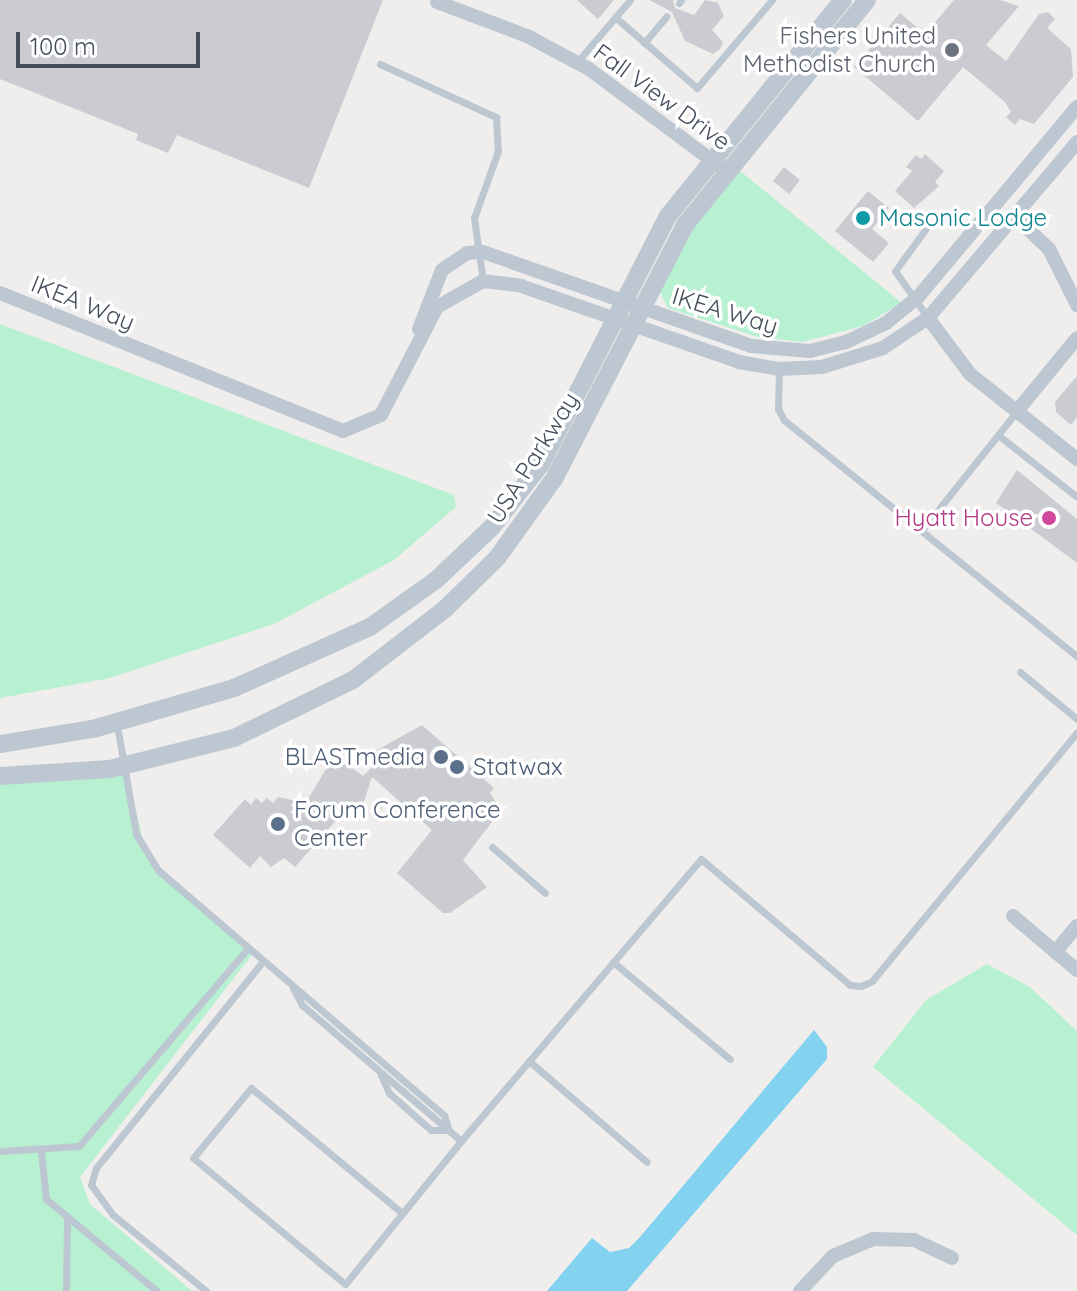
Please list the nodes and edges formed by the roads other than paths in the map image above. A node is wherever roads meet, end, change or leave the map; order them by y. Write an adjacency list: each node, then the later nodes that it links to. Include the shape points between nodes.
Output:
1 (630, 0): 8 (lane)
2 (772, 0): 9 (lane, via 697,88)
3 (843, 0): 15 (street, USA Parkway)
4 (856, 0): 12 (street)
5 (867, 0): 12 (street, USA Parkway)
6 (437, 2): 10 (street, Fall View Drive)
7 (667, 16): 9 (lane)
8 (615, 17): 9 (lane); 10 (lane)
9 (644, 43)
10 (577, 62): 15 (street, Fall View Drive)
11 (380, 64): 19 (lane, via 496,117 498,151 475,206)
12 (816, 65): 15 (street, USA Parkway)
13 (1077, 107): 16 (street, IKEA Way)
14 (1077, 142): 17 (street, IKEA Way)
15 (720, 167): 23 (street, USA Parkway, via 668,216); 25 (street, USA Parkway)
16 (998, 202): 17 (lane); 22 (street, IKEA Way)
17 (1014, 216): 24 (street, via 1049,249); 26 (street, IKEA Way)
18 (927, 227): 22 (lane, via 896,265 896,275)
19 (478, 252): 20 (lane); 23 (street, IKEA Way); 29 (street, IKEA Way, via 453,260 432,284)
20 (483, 281): 27 (street, IKEA Way, via 521,286); 29 (street, IKEA Way, via 448,297)
21 (0, 293): 29 (street, IKEA Way, via 343,431 371,423 389,406)
22 (916, 300): 25 (street, IKEA Way, via 860,336 796,352 751,346); 26 (lane)
23 (624, 301): 25 (street, IKEA Way); 27 (street, USA Parkway)
24 (1077, 305)
25 (642, 308): 28 (street, USA Parkway)
26 (928, 318): 31 (street, IKEA Way, via 858,358 811,369); 32 (street, via 970,374)
27 (615, 320): 28 (street, IKEA Way); 40 (street, USA Parkway, via 541,464 492,527 436,580 325,650 234,688)
28 (634, 326): 31 (street, IKEA Way, via 739,362); 43 (street, USA Parkway, via 583,430 540,502 485,571 432,621 375,666 302,709 234,738)
29 (417, 337)
30 (1077, 338): 32 (street)
31 (779, 369): 36 (lane, via 778,409 784,420)
32 (1017, 411): 33 (lane); 34 (street)
33 (998, 435): 35 (lane); 36 (lane)
34 (1077, 459)
35 (1077, 497)
36 (922, 530): 37 (lane)
37 (1077, 656)
38 (1020, 672): 39 (lane)
39 (1077, 719)
40 (117, 723): 42 (street, USA Parkway); 43 (lane)
41 (1077, 732): 52 (lane, via 872,981 850,985 701,859)
42 (0, 744)
43 (124, 766): 44 (street, USA Parkway); 49 (lane, via 143,852)
44 (0, 776)
45 (492, 847): 46 (lane)
46 (545, 893)
47 (1013, 916): 50 (street)
48 (1077, 926): 50 (street)
49 (247, 949): 51 (lane); 62 (lane, via 79,1146)
50 (1055, 952): 53 (street)
51 (262, 962): 54 (lane); 70 (lane, via 96,1168 91,1185 113,1215)
52 (613, 962): 55 (lane); 56 (lane)
53 (1077, 970)
54 (293, 988): 57 (lane, via 302,1005); 58 (lane, via 308,995)
55 (730, 1059)
56 (529, 1061): 60 (lane); 63 (lane)
57 (380, 1072): 58 (lane); 59 (lane, via 389,1093 431,1130)
58 (397, 1080): 59 (lane)
59 (449, 1130): 60 (lane)
60 (461, 1141): 64 (lane)
61 (0, 1151): 62 (lane)
62 (41, 1151): 65 (lane, via 46,1199)
63 (647, 1162)
64 (402, 1213): 67 (lane); 67 (lane, via 251,1088 193,1158)
65 (67, 1216): 68 (lane); 69 (lane)
66 (952, 1258): 72 (street, via 914,1240 873,1239 833,1256)
67 (345, 1284): 71 (lane)
68 (66, 1291)
69 (157, 1291)
70 (206, 1291)
71 (353, 1291)
72 (800, 1291)

